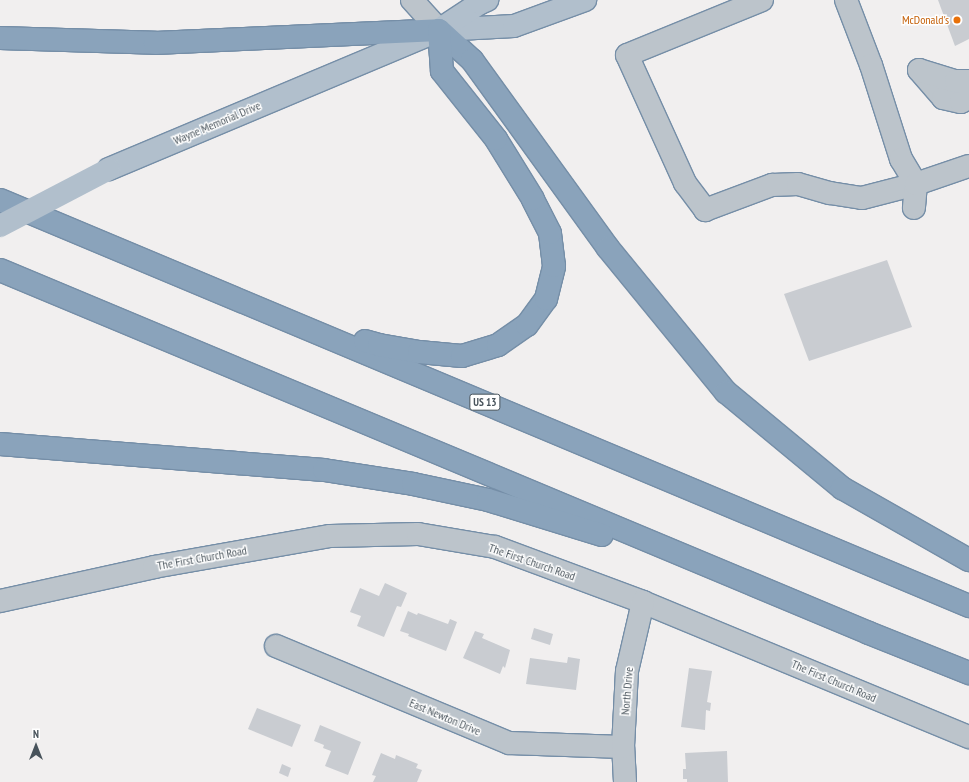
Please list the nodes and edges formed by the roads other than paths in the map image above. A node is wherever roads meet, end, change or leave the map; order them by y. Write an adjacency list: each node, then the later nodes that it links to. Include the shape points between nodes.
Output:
1 (412, 0): 6 (street)
2 (487, 0): 6 (main road, Wayne Memorial Drive)
3 (585, 0): 6 (main road, Wayne Memorial Drive, via 514,26)
4 (762, 0): 11 (street, via 626,55 685,183 705,210 772,185 798,184 862,198)
5 (846, 0): 11 (street, via 871,65 901,159)
6 (439, 30): 7 (highway, via 155,43); 14 (main road, Wayne Memorial Drive, bridge, via 109,169); 16 (highway, via 442,71 496,139 533,199 550,233 554,266 546,299 527,325 498,345 462,356 379,345); 18 (highway, via 472,60 608,248 726,392 842,488)
7 (0, 38)
8 (969, 81): 9 (street, via 956,81 918,70 943,98 961,102)
9 (969, 98)
10 (969, 166): 11 (street)
11 (916, 184): 13 (street)
12 (0, 200): 16 (highway, US 13)
13 (914, 208)
14 (0, 226)
15 (0, 270): 19 (highway)
16 (252, 304): 22 (highway, US 13)
17 (0, 444): 19 (highway, via 324,470 413,484 488,500)
18 (969, 560)
19 (723, 572): 24 (highway)
20 (0, 601): 21 (street, The First Church Road, via 154,567 330,536 418,534 495,547)
21 (643, 602): 25 (street, The First Church Road); 26 (street, North Drive, via 627,671)
22 (969, 606)
23 (276, 646): 26 (street, East Newton Drive, via 509,744)
24 (969, 673)
25 (969, 738)
26 (623, 747): 27 (street, North Drive)
27 (625, 782)

